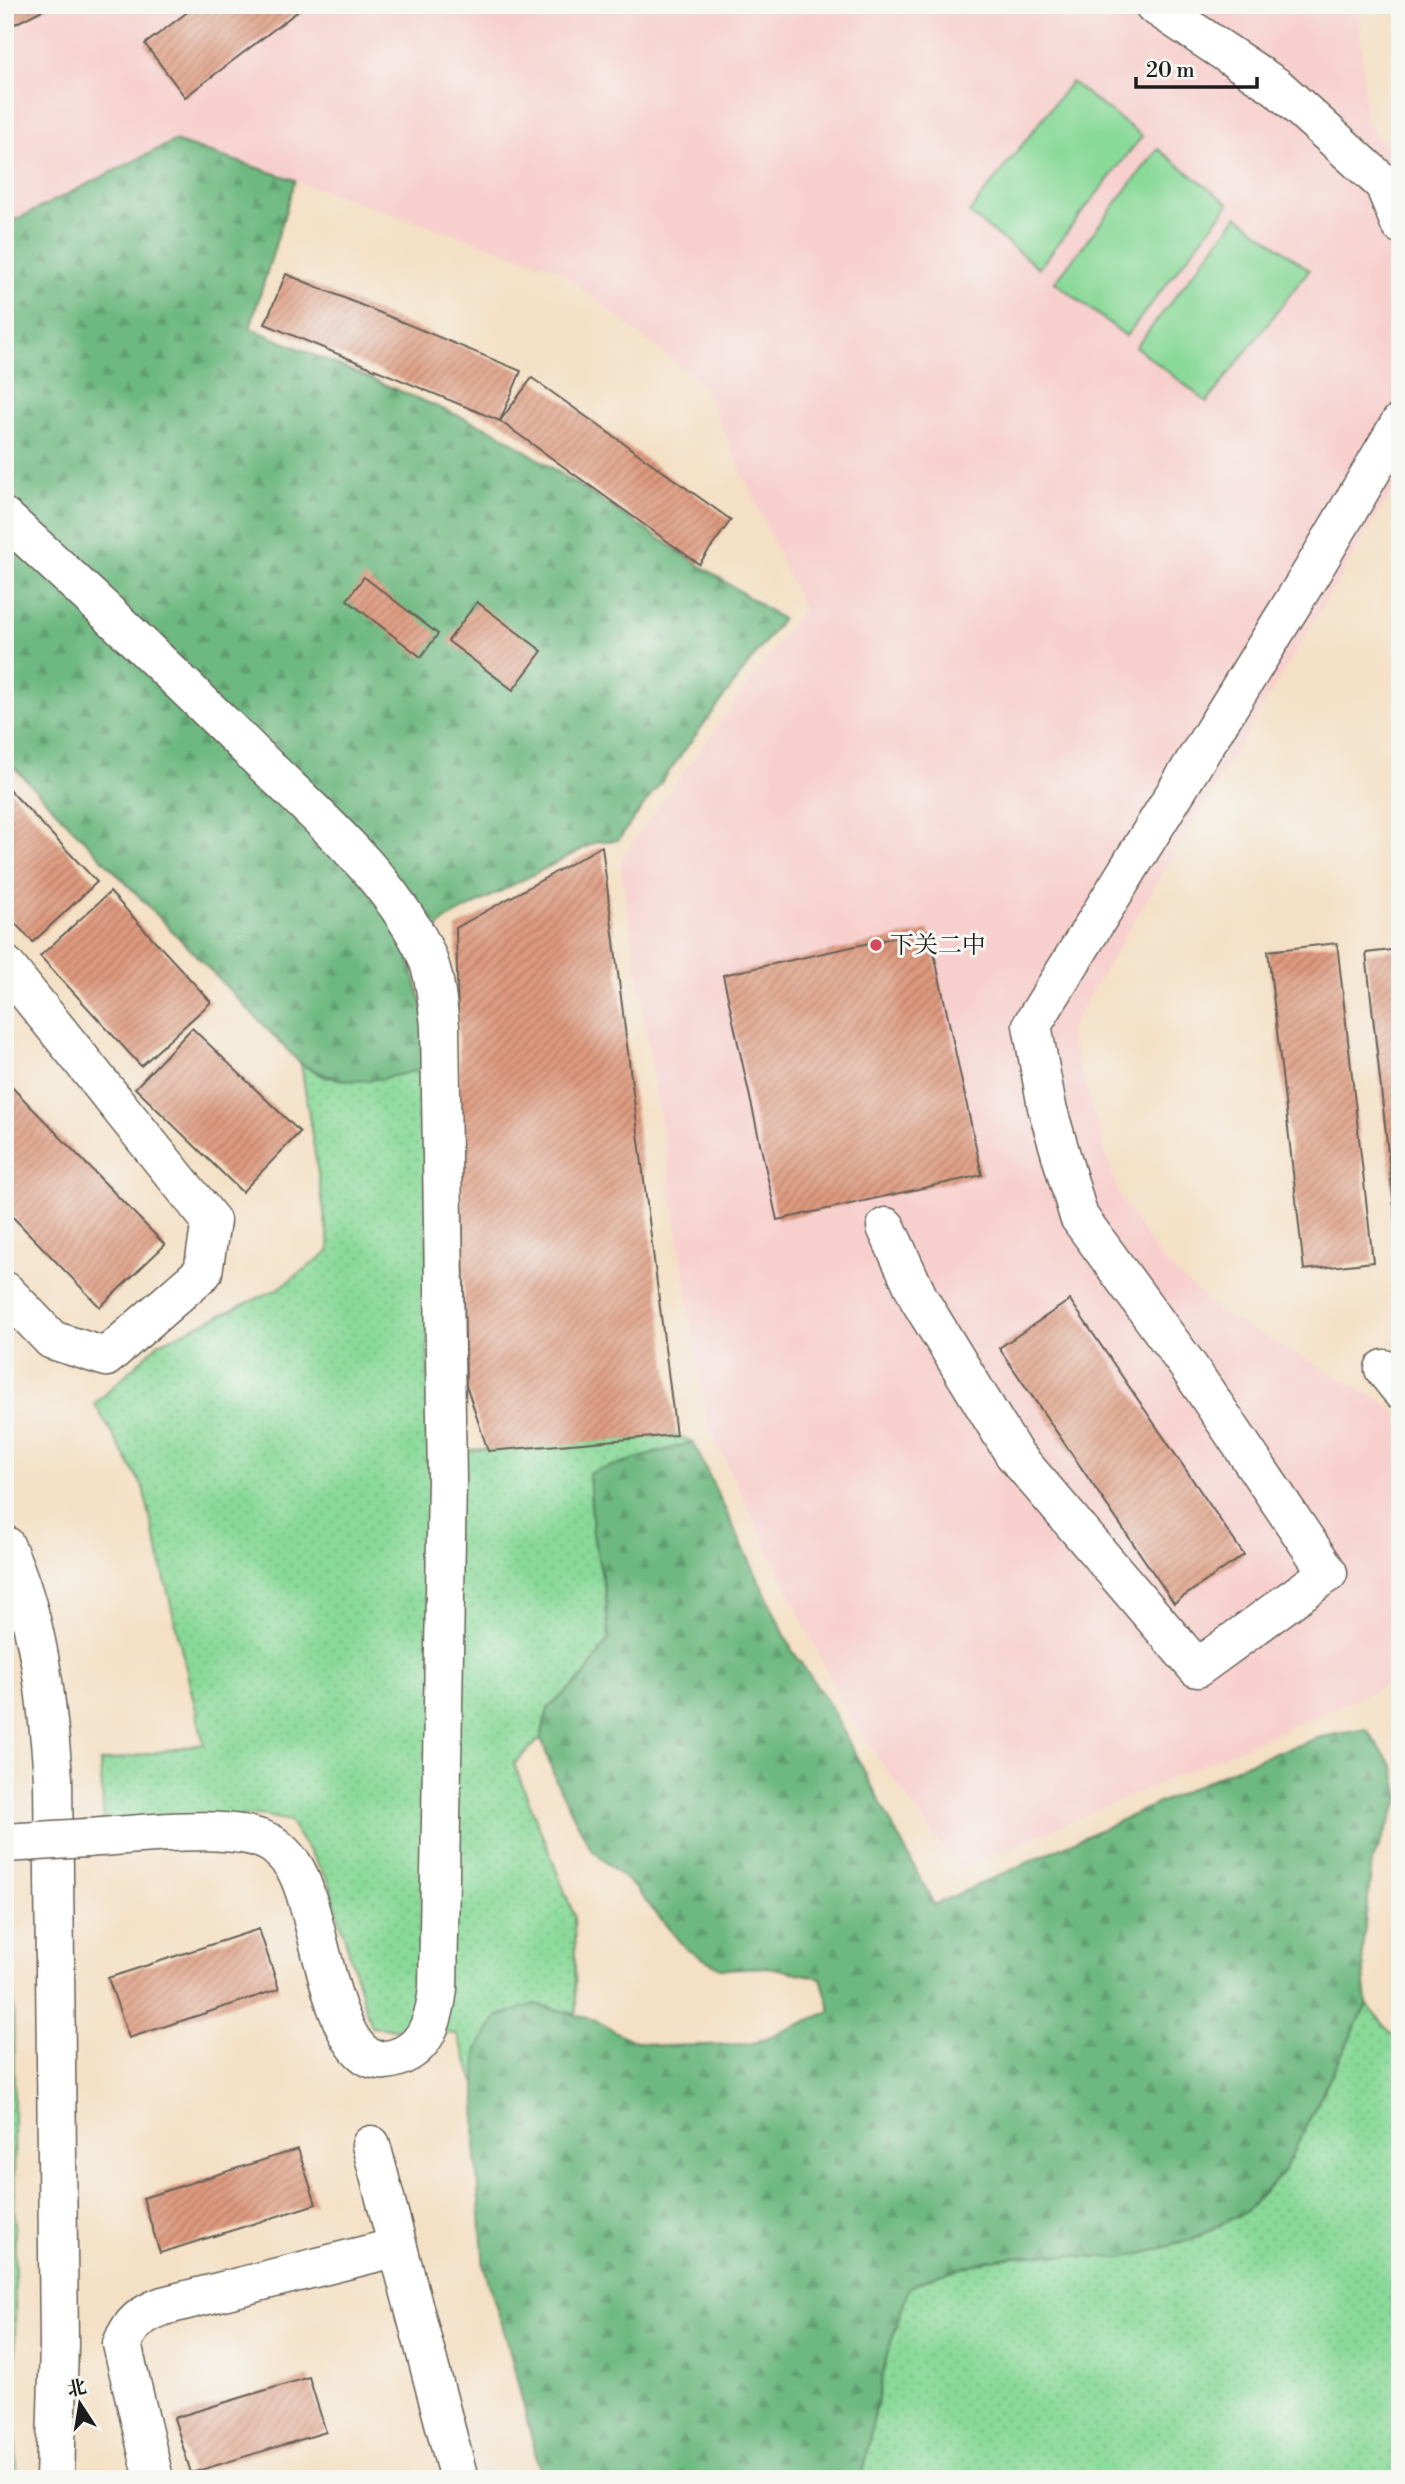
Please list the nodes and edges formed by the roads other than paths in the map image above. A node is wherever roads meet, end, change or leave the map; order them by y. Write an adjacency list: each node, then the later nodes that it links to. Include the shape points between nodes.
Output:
1 (1154, 5): 2 (street, via 1277,87 1384,184)
2 (1400, 225)
3 (1400, 423): 6 (street, via 1032,1025 1047,1107 1079,1217 1188,1366 1328,1573 1197,1668 1014,1454 919,1299)
4 (5, 518): 9 (street, bridge, via 121,623 335,833 404,915 424,950 435,987 440,1026 447,1481 439,1988 426,2033 399,2057 379,2060 360,2051 342,2020 296,1870 267,1841 247,1833 220,1832)
5 (5, 965): 7 (street, via 211,1221 203,1272 106,1357 52,1340)
6 (886, 1227)
7 (5, 1291)
8 (5, 1545): 12 (street, via 38,1644 53,1778 59,2345)
9 (5, 1843)
10 (371, 2145): 11 (street)
11 (398, 2247): 13 (street, via 163,2306 138,2318 122,2344); 14 (street)
12 (55, 2479)
13 (153, 2479)
14 (459, 2479)

